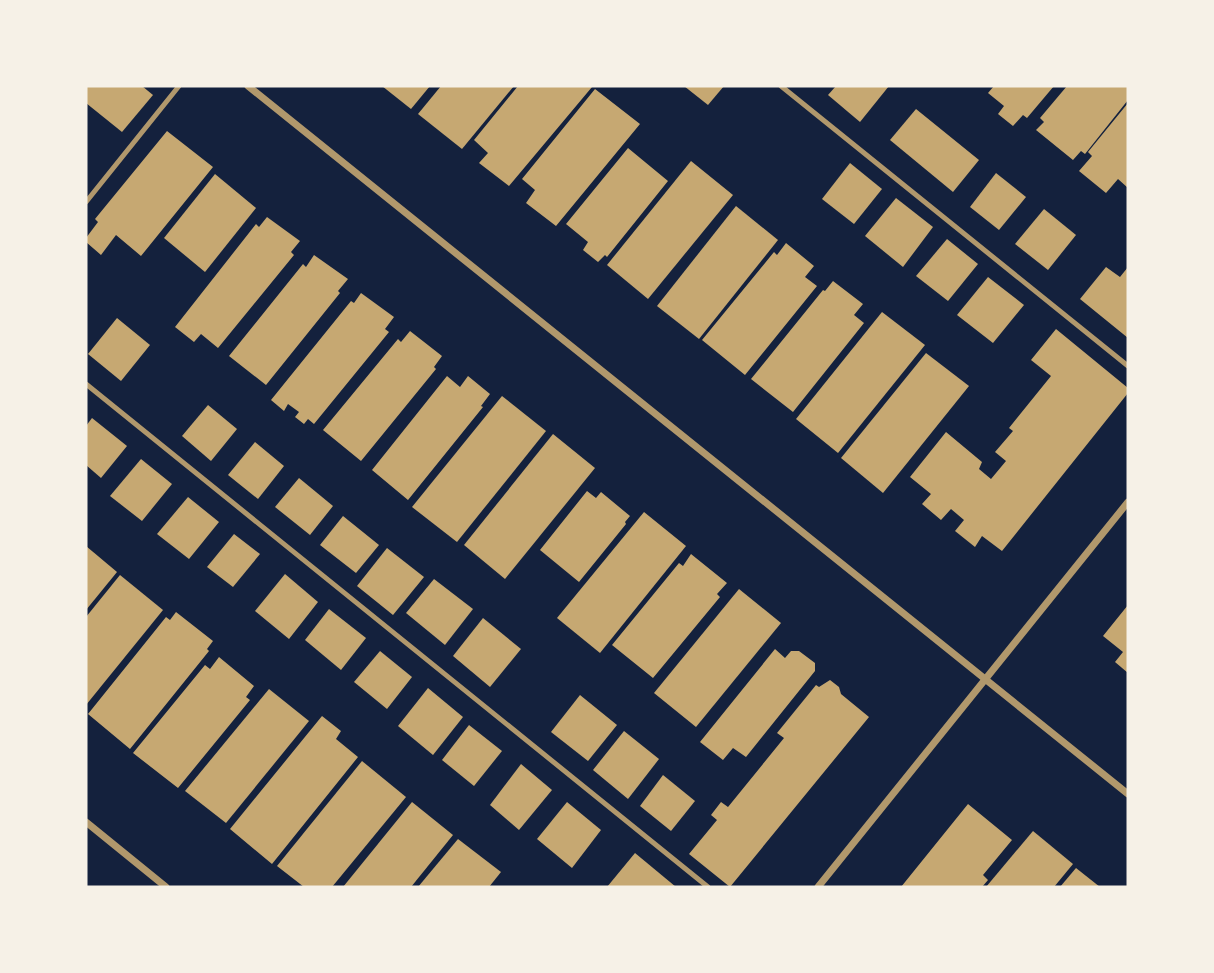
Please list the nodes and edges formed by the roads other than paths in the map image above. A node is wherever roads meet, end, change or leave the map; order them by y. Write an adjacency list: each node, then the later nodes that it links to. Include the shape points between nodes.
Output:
1 (180, 86): 4 (lane)
2 (248, 86): 8 (street)
3 (781, 86): 5 (lane)
4 (86, 202)
5 (1128, 366)
6 (86, 383): 12 (lane)
7 (1128, 502): 8 (street)
8 (986, 679): 9 (street); 13 (street)
9 (1128, 794)
10 (86, 822): 11 (street)
11 (166, 887)
12 (708, 887)
13 (818, 887)

